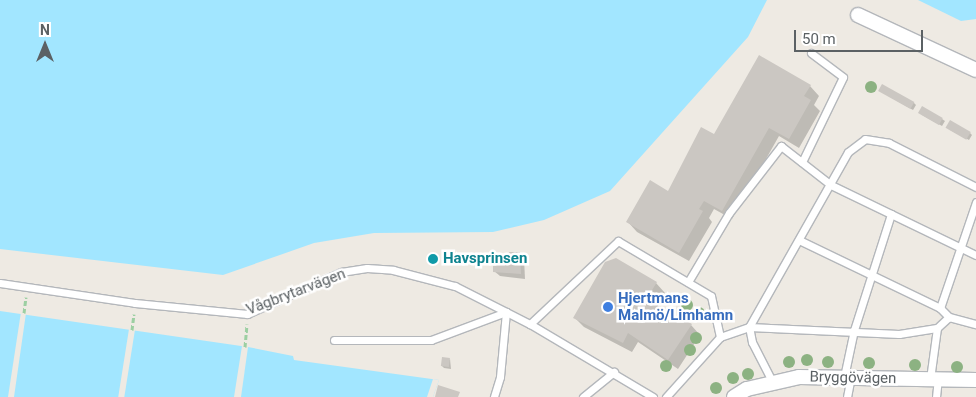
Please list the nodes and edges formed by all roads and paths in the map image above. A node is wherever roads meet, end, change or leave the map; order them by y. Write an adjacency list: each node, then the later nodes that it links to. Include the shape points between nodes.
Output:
1 (858, 15): 3 (street)
2 (811, 53): 4 (lane, via 843,77)
3 (976, 70)
4 (802, 162): 5 (lane); 14 (lane, via 781,146 729,212)
5 (831, 184): 6 (lane, via 848,152 866,139 888,143); 8 (lane); 9 (lane)
6 (976, 187)
7 (976, 202): 10 (lane)
8 (891, 214): 10 (lane); 12 (lane)
9 (799, 240): 12 (lane); 21 (lane, via 758,306)
10 (959, 247): 11 (lane); 15 (lane)
11 (976, 255)
12 (873, 276): 15 (lane); 23 (lane)
13 (0, 282): 17 (lane, Vågbrytarvägen, via 135,303)
14 (688, 282): 19 (lane, via 618,241); 24 (lane, via 711,296)
15 (940, 308): 18 (lane)
16 (506, 312): 17 (lane, Vågbrytarvägen, via 455,286 393,270 367,268 341,272); 19 (lane, Vågbrytarvägen); 25 (lane, via 431,340); 32 (lane, via 500,377)
17 (247, 314): 26 (path)
18 (949, 317): 20 (lane); 22 (lane)
19 (530, 324): 27 (lane, Vågbrytarvägen)
20 (976, 324)
21 (749, 327): 23 (lane); 24 (lane); 31 (lane, via 752,342)
22 (937, 328): 23 (lane, via 899,334); 29 (lane)
23 (854, 330): 28 (lane)
24 (720, 337): 35 (lane)
25 (334, 340)
26 (245, 347)
27 (614, 372): 33 (lane); 34 (lane, Vågbrytarvägen)
28 (848, 377): 29 (street, Bryggövägen); 31 (street, Bryggövägen, via 799,377); 37 (lane)
29 (934, 379): 30 (street, Bryggövägen); 38 (lane)
30 (976, 380)
31 (773, 383): 36 (street, Bryggövägen, via 746,389)
32 (494, 397)
33 (583, 397)
34 (653, 397)
35 (666, 397)
36 (734, 397)
37 (847, 397)
38 (936, 397)

